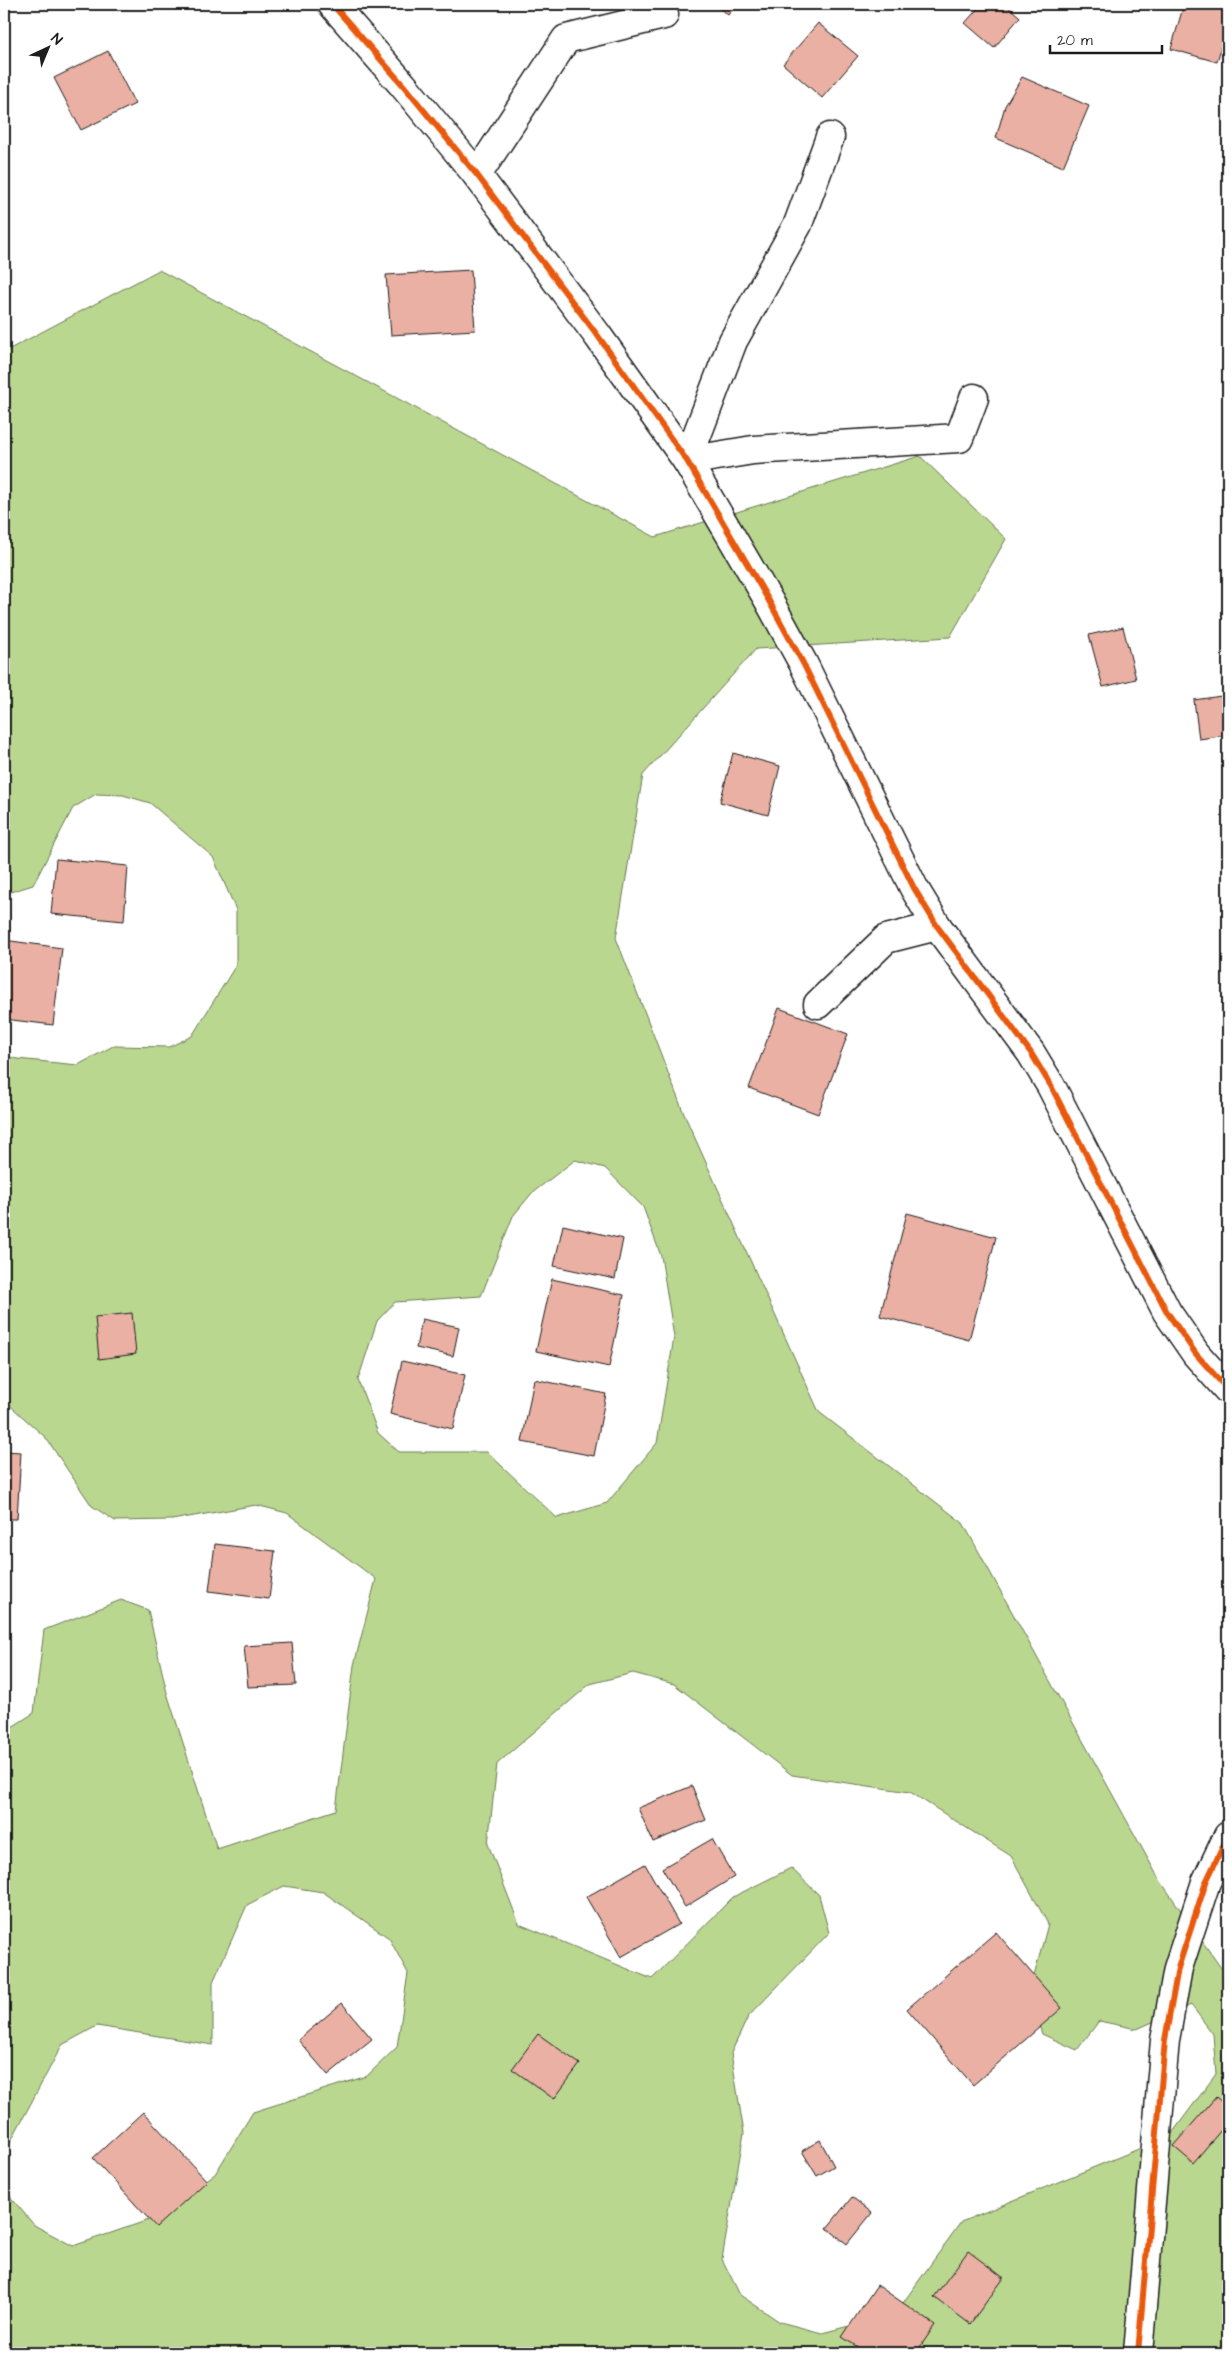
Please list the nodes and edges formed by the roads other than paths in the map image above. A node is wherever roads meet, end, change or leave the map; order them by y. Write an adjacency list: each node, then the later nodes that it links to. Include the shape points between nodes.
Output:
1 (332, 4): 4 (street)
2 (664, 15): 4 (street, via 566,39)
3 (830, 137): 6 (street, via 798,224 733,341)
4 (477, 175): 6 (street)
5 (974, 398): 6 (street, via 959,438 753,450)
6 (687, 461): 7 (street, via 769,601 914,888)
7 (937, 926): 8 (street, via 886,939); 9 (street, via 1031,1053 1167,1312 1196,1354)
8 (818, 1004)
9 (1228, 1390)
10 (1228, 1836): 11 (street, via 1206,1882 1178,1968 1165,2040)
11 (1138, 2353)

